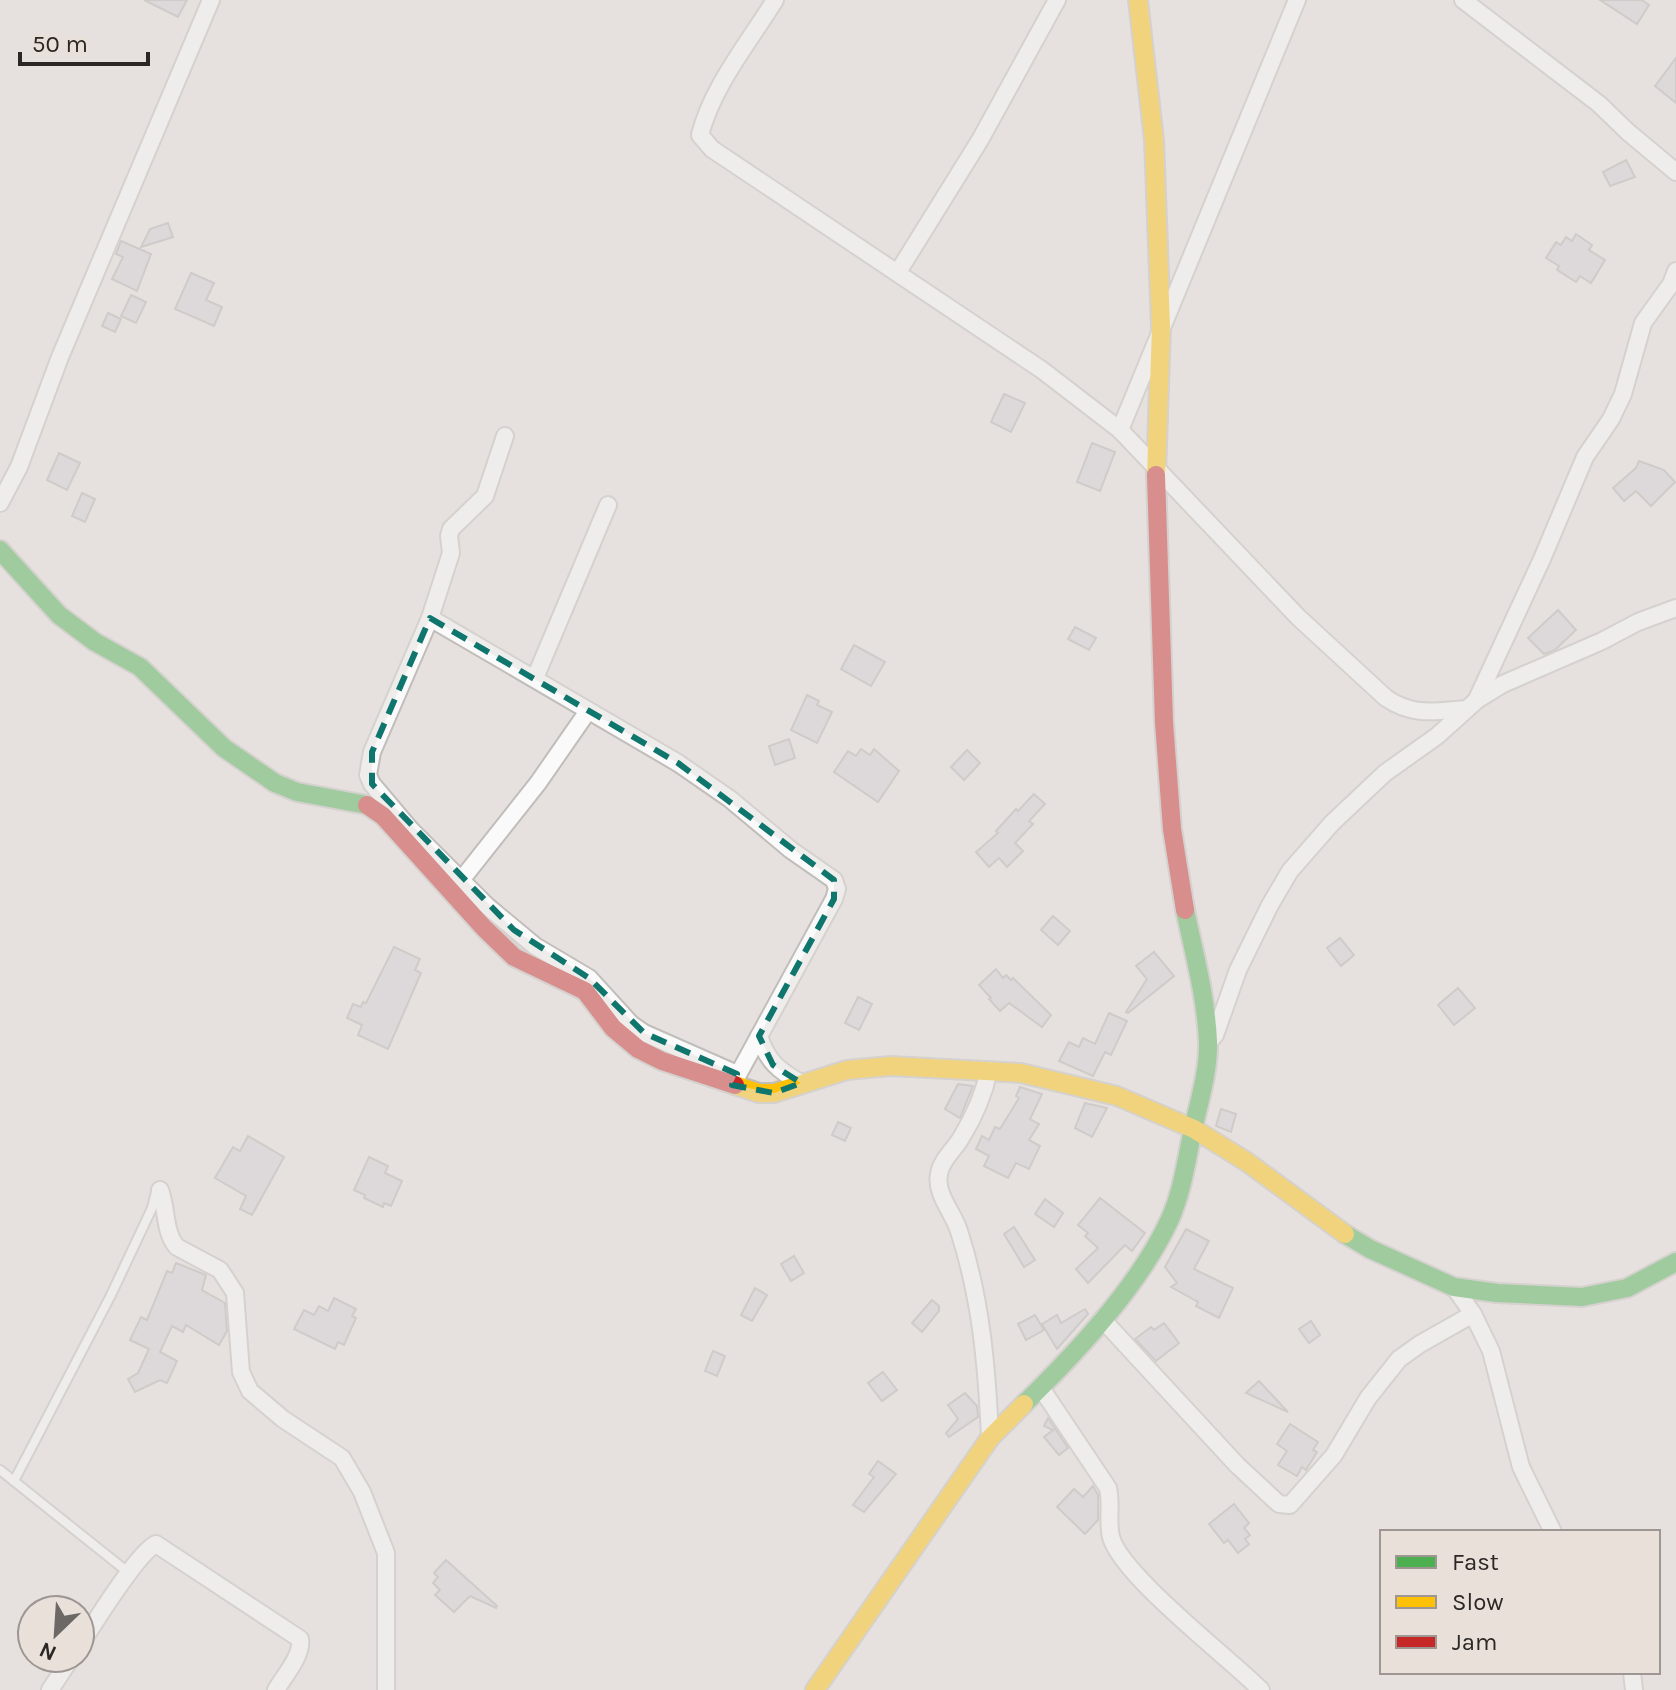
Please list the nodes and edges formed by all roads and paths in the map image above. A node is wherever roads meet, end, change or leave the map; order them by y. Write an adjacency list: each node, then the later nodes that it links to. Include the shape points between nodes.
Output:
1 (211, 0): 14 (street)
2 (775, 0): 9 (street, via 728,74 700,135 712,149)
3 (1057, 0): 9 (street, via 987,129)
4 (1138, 0): 10 (street, via 1154,140)
5 (1297, 0): 10 (street)
6 (1463, 0): 7 (street, via 1599,104)
7 (1676, 172)
8 (1676, 271): 20 (street, via 1643,323 1623,394 1585,457)
9 (898, 272): 11 (street)
10 (1161, 327): 11 (street); 13 (street)
11 (1120, 430): 13 (street)
12 (505, 436): 18 (street, via 485,496 451,529 451,553)
13 (1156, 466): 20 (street, via 1298,617 1386,698 1414,712); 24 (street, via 1169,797)
14 (0, 503)
15 (608, 505): 19 (street)
16 (0, 550): 26 (street, via 59,615 140,667 224,748 275,783 369,806 383,816 514,957 585,991 613,1028 638,1049 662,1061)
17 (1676, 608): 20 (street, via 1503,684)
18 (430, 618): 19 (street); 22 (street, via 372,752 368,775 410,829)
19 (535, 678): 21 (street)
20 (1472, 704): 24 (street, via 1385,773 1290,871 1251,941)
21 (588, 711): 22 (street); 23 (street, via 678,763 834,880 834,899)
22 (462, 879): 26 (street, via 514,930 589,978 631,1024)
23 (759, 1036): 26 (street); 27 (street, via 773,1065)
24 (1208, 1043): 28 (street)
25 (989, 1070): 27 (street, via 891,1066 847,1070); 28 (street, via 1117,1096); 35 (street, via 969,1124 939,1170 938,1188 959,1231 984,1333)
26 (735, 1080): 27 (street, via 759,1093)
27 (801, 1083)
28 (1194, 1129): 31 (street, via 1339,1231); 33 (street, via 1170,1219 1128,1289)
29 (158, 1191): 37 (lane, via 111,1295); 42 (street, via 172,1241 220,1270 235,1293 241,1372 250,1391 342,1458 362,1492 386,1553)
30 (1676, 1262): 31 (street, via 1627,1288 1582,1297)
31 (1454, 1287): 32 (street)
32 (1473, 1314): 33 (street, via 1399,1359 1334,1455 1285,1506 1237,1465); 38 (street, via 1491,1351 1521,1467)
33 (1102, 1319): 34 (street)
34 (1041, 1388): 35 (street); 44 (street, via 1108,1488 1116,1547 1159,1596)
35 (990, 1438): 43 (street)
36 (0, 1470): 37 (lane)
37 (14, 1481): 39 (lane)
38 (1552, 1530)
39 (129, 1574): 40 (street); 41 (street, via 156,1544 300,1639 298,1654)
40 (96, 1622)
41 (276, 1690)
42 (386, 1690)
43 (815, 1690)
44 (1261, 1690)

